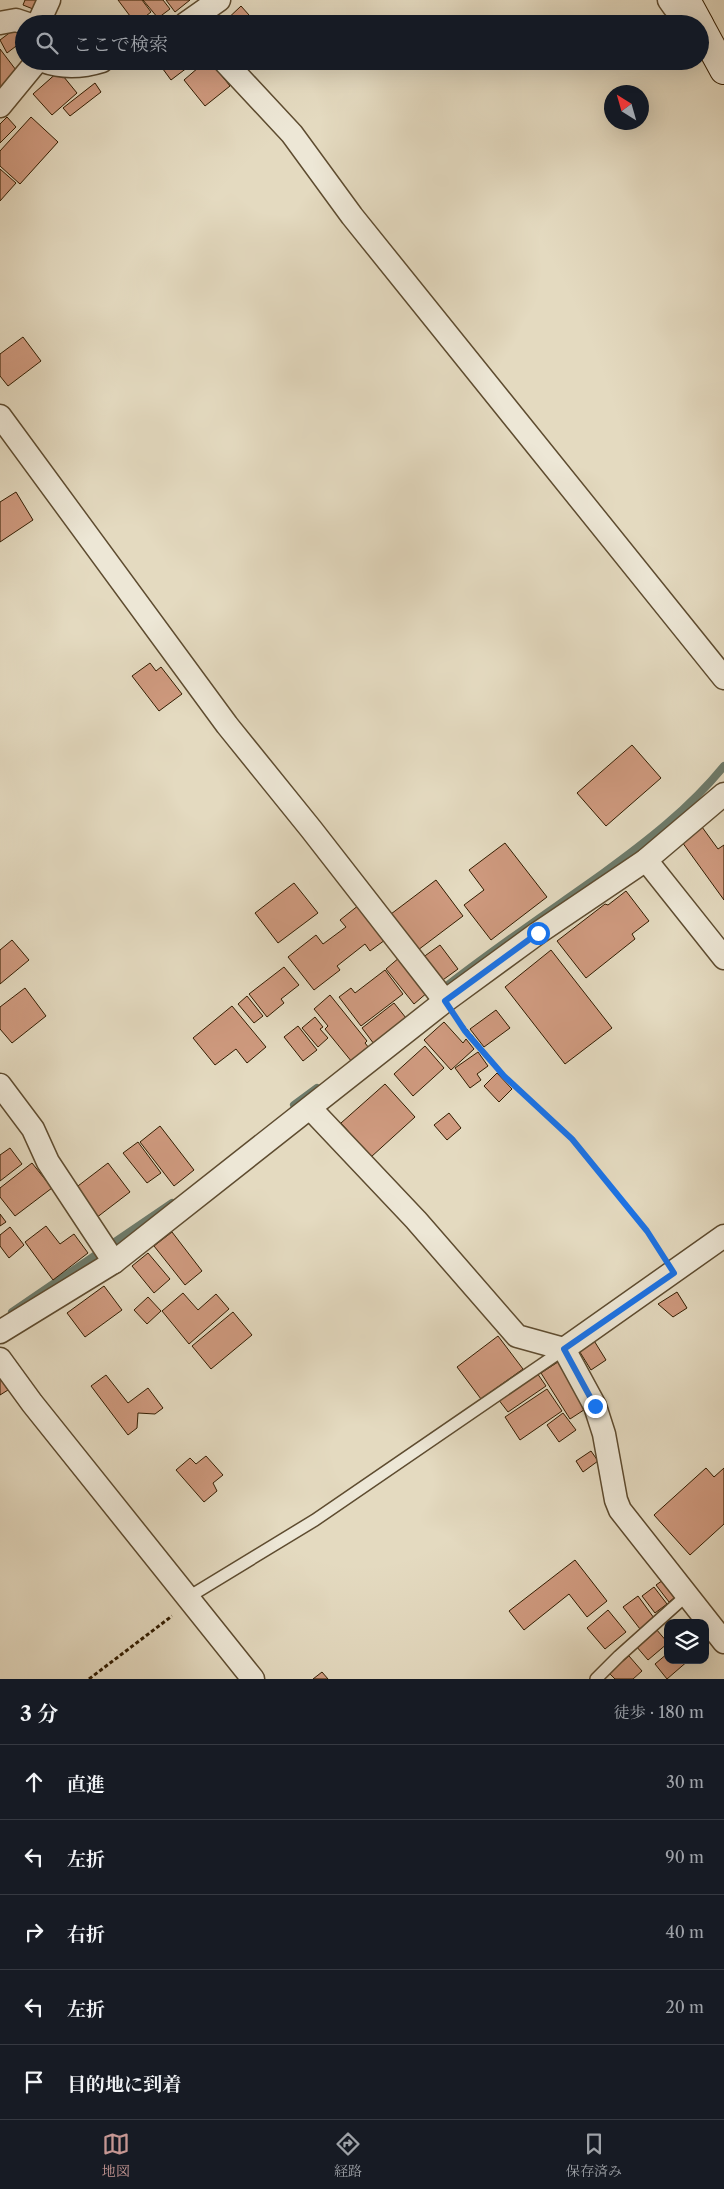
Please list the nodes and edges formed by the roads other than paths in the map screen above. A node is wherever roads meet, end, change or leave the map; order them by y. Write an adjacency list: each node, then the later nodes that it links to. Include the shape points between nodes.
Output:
1 (49, 0): 4 (street)
2 (219, 0): 5 (street)
3 (669, 0): 6 (street, via 674,7)
4 (42, 15)
5 (198, 15)
6 (690, 15)
7 (15, 20): 8 (street)
8 (0, 23)
9 (709, 42): 12 (main road)
10 (29, 70): 13 (street)
11 (232, 70): 15 (street, via 292,134 352,216)
12 (724, 70)
13 (0, 106)
14 (0, 416): 19 (street, via 227,725)
15 (724, 678)
16 (724, 794): 17 (street)
17 (646, 860): 18 (street); 19 (street)
18 (724, 958)
19 (445, 1001): 21 (street)
20 (0, 1085): 23 (street, via 33,1129 48,1162)
21 (311, 1109): 23 (street); 25 (street, via 416,1220 516,1336)
22 (724, 1236): 25 (street)
23 (114, 1262): 24 (street)
24 (0, 1332)
25 (564, 1349): 27 (street, via 595,1406 604,1434 616,1500); 28 (lane, via 315,1520)
26 (0, 1360): 28 (street)
27 (687, 1595): 29 (street); 31 (lane)
28 (189, 1600): 30 (street)
29 (724, 1642)
30 (253, 1679)
31 (596, 1679)

